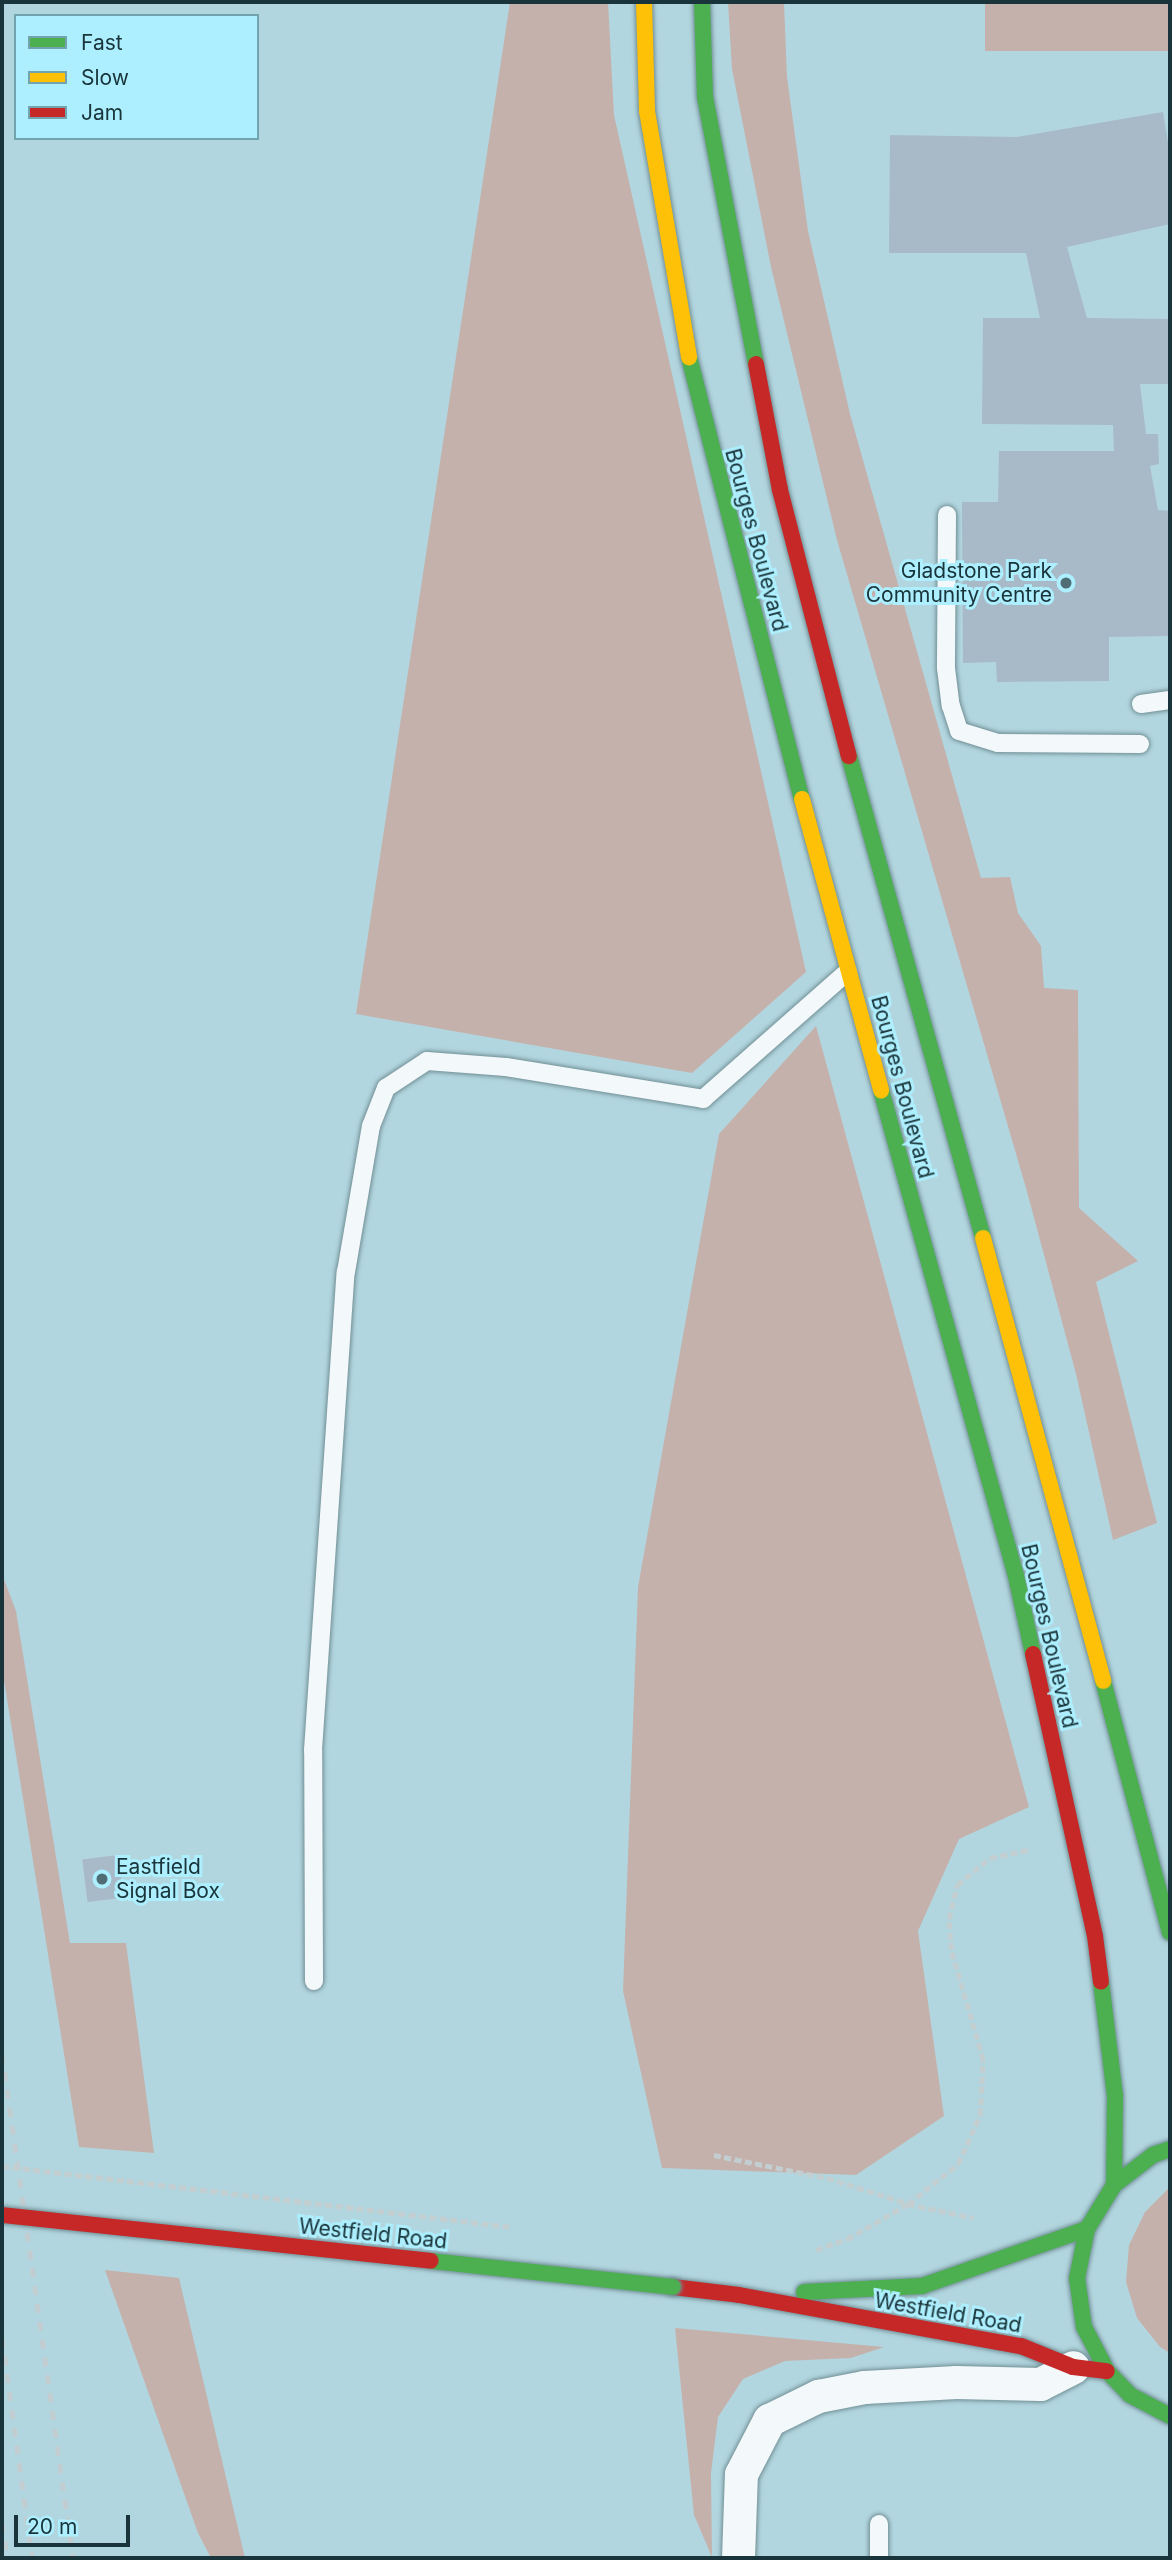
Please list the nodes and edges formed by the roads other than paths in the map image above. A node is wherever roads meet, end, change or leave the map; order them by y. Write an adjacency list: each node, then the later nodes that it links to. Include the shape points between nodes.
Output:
1 (644, 2): 7 (main road, Bourges Boulevard, via 647,111 692,381)
2 (702, 2): 8 (main road, Bourges Boulevard, via 705,97 780,490)
3 (947, 515): 6 (lane, via 946,668 959,731 999,743)
4 (1170, 700): 5 (lane)
5 (1141, 704)
6 (1140, 744)
7 (848, 971): 9 (lane, via 704,1098 427,1060 386,1088 371,1126 346,1272 313,1750); 11 (main road, Bourges Boulevard, via 1016,1576 1034,1656 1095,1936 1115,2096)
8 (1170, 1932)
9 (314, 1981)
10 (1170, 2149): 11 (main road, via 1153,2155)
11 (1114, 2185): 13 (main road)
12 (2, 2215): 14 (main road, Westfield Road, bridge)
13 (1087, 2229): 14 (main road, Westfield Road, via 922,2286); 16 (main road, via 1077,2278 1082,2314)
14 (739, 2295): 15 (main road, Westfield Road, via 1021,2346)
15 (1073, 2367): 16 (main road, Westfield Road); 20 (street, via 1040,2384 864,2387 818,2396 769,2420 741,2474)
16 (1107, 2371): 17 (main road, via 1130,2395)
17 (1165, 2415): 18 (main road)
18 (1170, 2438)
19 (879, 2524): 21 (lane)
20 (738, 2558)
21 (879, 2558)

